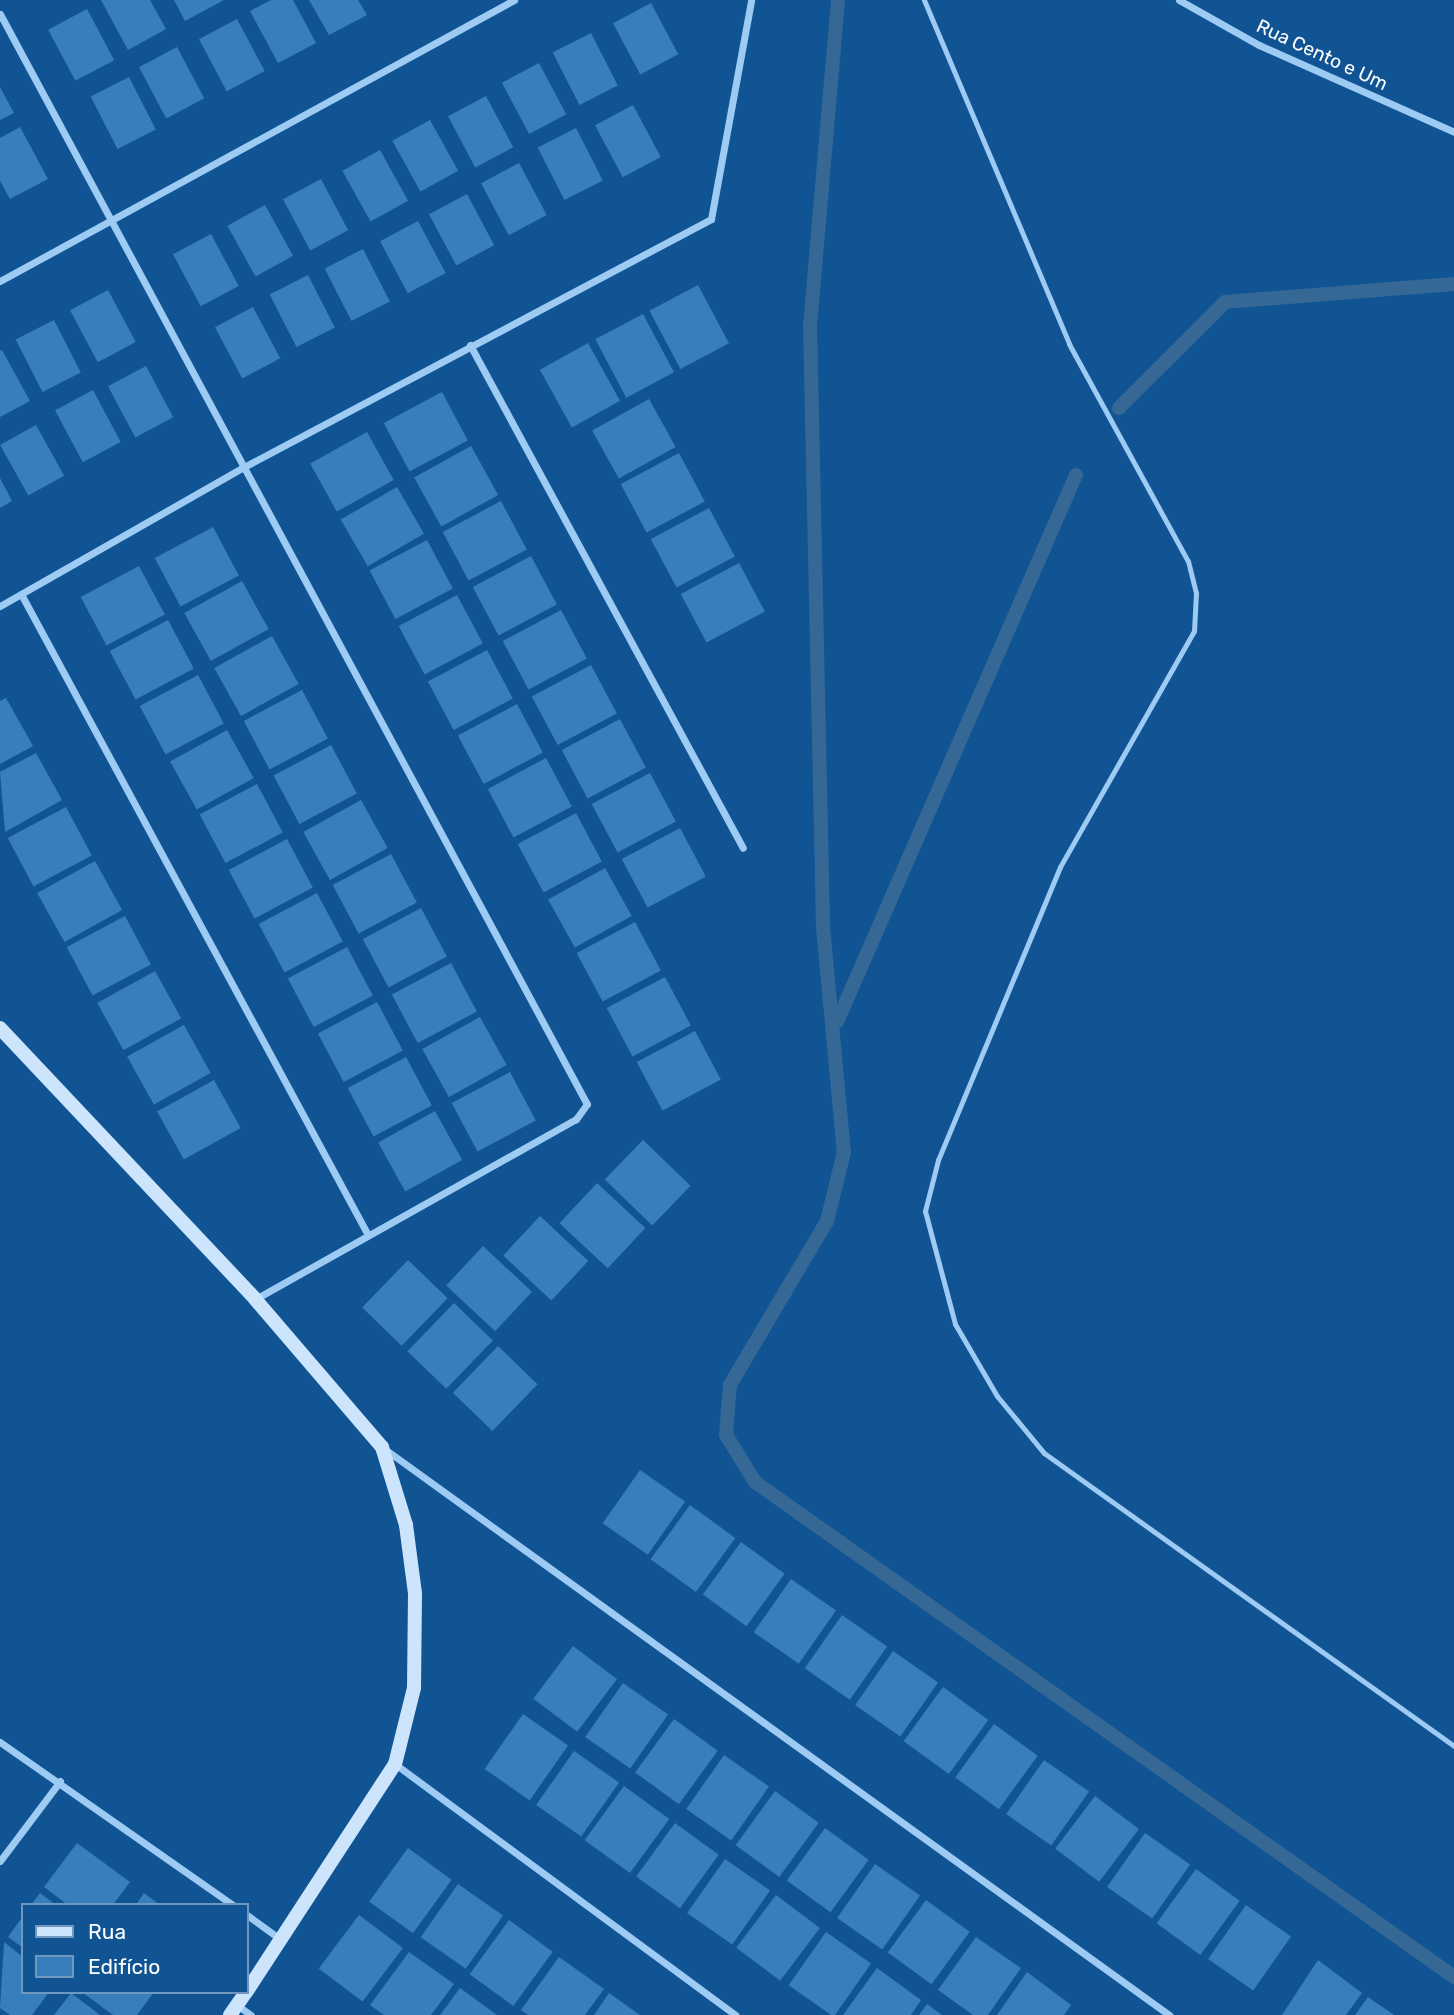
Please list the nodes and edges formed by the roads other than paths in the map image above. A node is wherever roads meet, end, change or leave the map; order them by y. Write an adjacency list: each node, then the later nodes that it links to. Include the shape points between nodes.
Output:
1 (514, 0): 7 (street)
2 (751, 0): 9 (street, via 715,216)
3 (924, 0): 19 (lane, via 1069,344 1188,561 1196,593 1194,631 1060,867 938,1160 925,1211 955,1324 997,1396 1044,1453)
4 (1179, 0): 6 (street, Rua Cento e Um, via 1259,45)
5 (0, 14): 7 (street)
6 (1454, 132)
7 (112, 220): 8 (street); 10 (street)
8 (0, 281)
9 (470, 345): 10 (street); 13 (street)
10 (242, 468): 11 (street); 15 (street, via 587,1104 576,1119)
11 (21, 594): 12 (street); 15 (street)
12 (0, 606)
13 (743, 848)
14 (0, 1028): 16 (street)
15 (369, 1236): 16 (street)
16 (256, 1299): 17 (street)
17 (382, 1447): 20 (street, via 406,1525 415,1593 414,1688); 31 (street)
18 (0, 1742): 21 (street)
19 (1454, 1746)
20 (395, 1764): 25 (street); 30 (street)
21 (60, 1781): 22 (street); 23 (street)
22 (0, 1861)
23 (230, 1903)
24 (248, 1915): 25 (street)
25 (282, 1940): 26 (street)
26 (248, 1989)
27 (245, 1994): 28 (street)
28 (234, 2010): 29 (street)
29 (251, 2015)
30 (735, 2015)
31 (1169, 2015)

